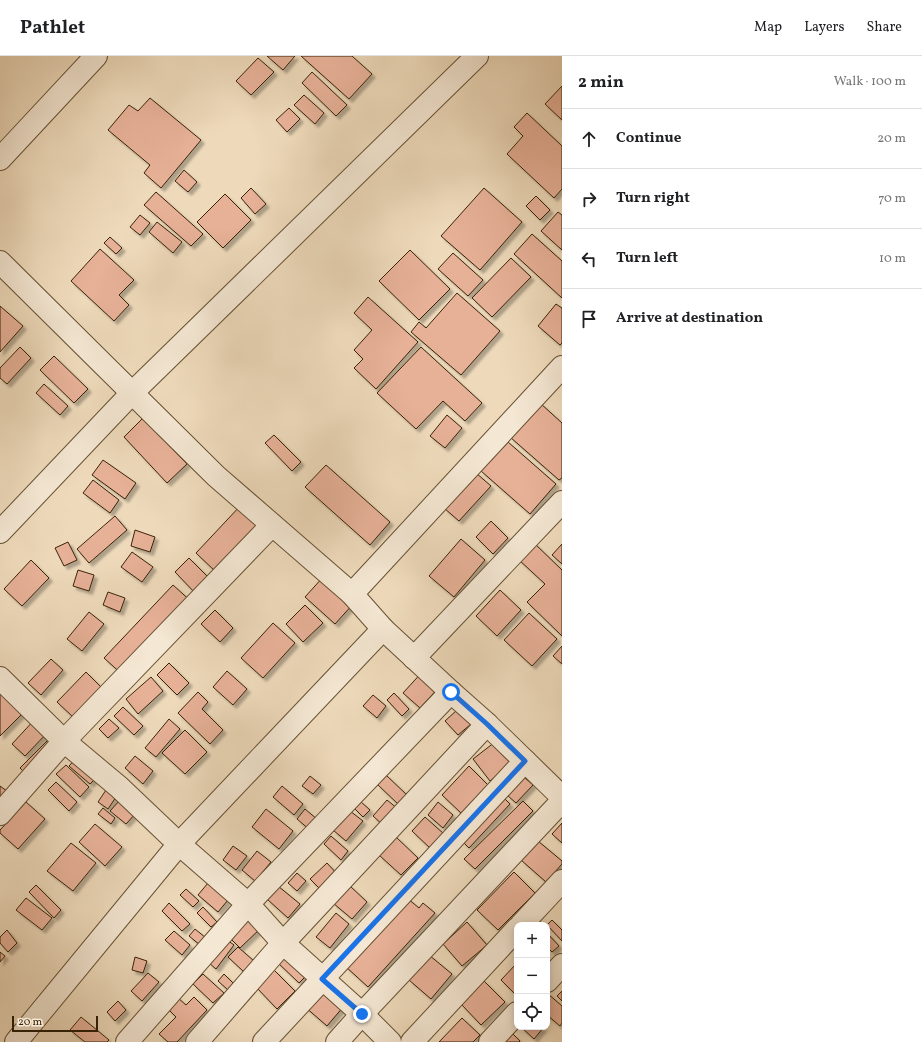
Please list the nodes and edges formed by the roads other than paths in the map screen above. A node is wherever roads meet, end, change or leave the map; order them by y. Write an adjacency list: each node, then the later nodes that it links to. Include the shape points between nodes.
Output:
1 (96, 56): 3 (street)
2 (477, 56): 6 (street)
3 (0, 159)
4 (0, 262): 6 (street)
5 (562, 367): 10 (street)
6 (132, 394): 8 (street, via 216,476); 9 (street)
7 (562, 502): 12 (street)
8 (272, 526): 10 (street); 16 (street)
9 (0, 532)
10 (352, 594): 11 (street)
11 (383, 629): 12 (street); 21 (street)
12 (414, 658): 14 (street)
13 (0, 678): 16 (street)
14 (451, 692): 15 (street); 23 (street)
15 (487, 724): 17 (street); 26 (street)
16 (64, 741): 20 (street); 21 (street, via 119,787)
17 (525, 761): 18 (street); 29 (street)
18 (562, 797)
19 (562, 801): 30 (street)
20 (0, 814)
21 (179, 844): 23 (street); 32 (street)
22 (562, 881): 24 (street)
23 (248, 904): 26 (street); 33 (street)
24 (524, 922)
25 (514, 933): 38 (street)
26 (283, 943): 29 (street); 34 (street)
27 (562, 965): 28 (street)
28 (550, 978)
29 (322, 979): 30 (street); 35 (street)
30 (362, 1014): 36 (street); 37 (street)
31 (514, 1017): 39 (street)
32 (16, 1042)
33 (127, 1042)
34 (197, 1042)
35 (264, 1042)
36 (337, 1042)
37 (390, 1042)
38 (412, 1042)
39 (490, 1042)

